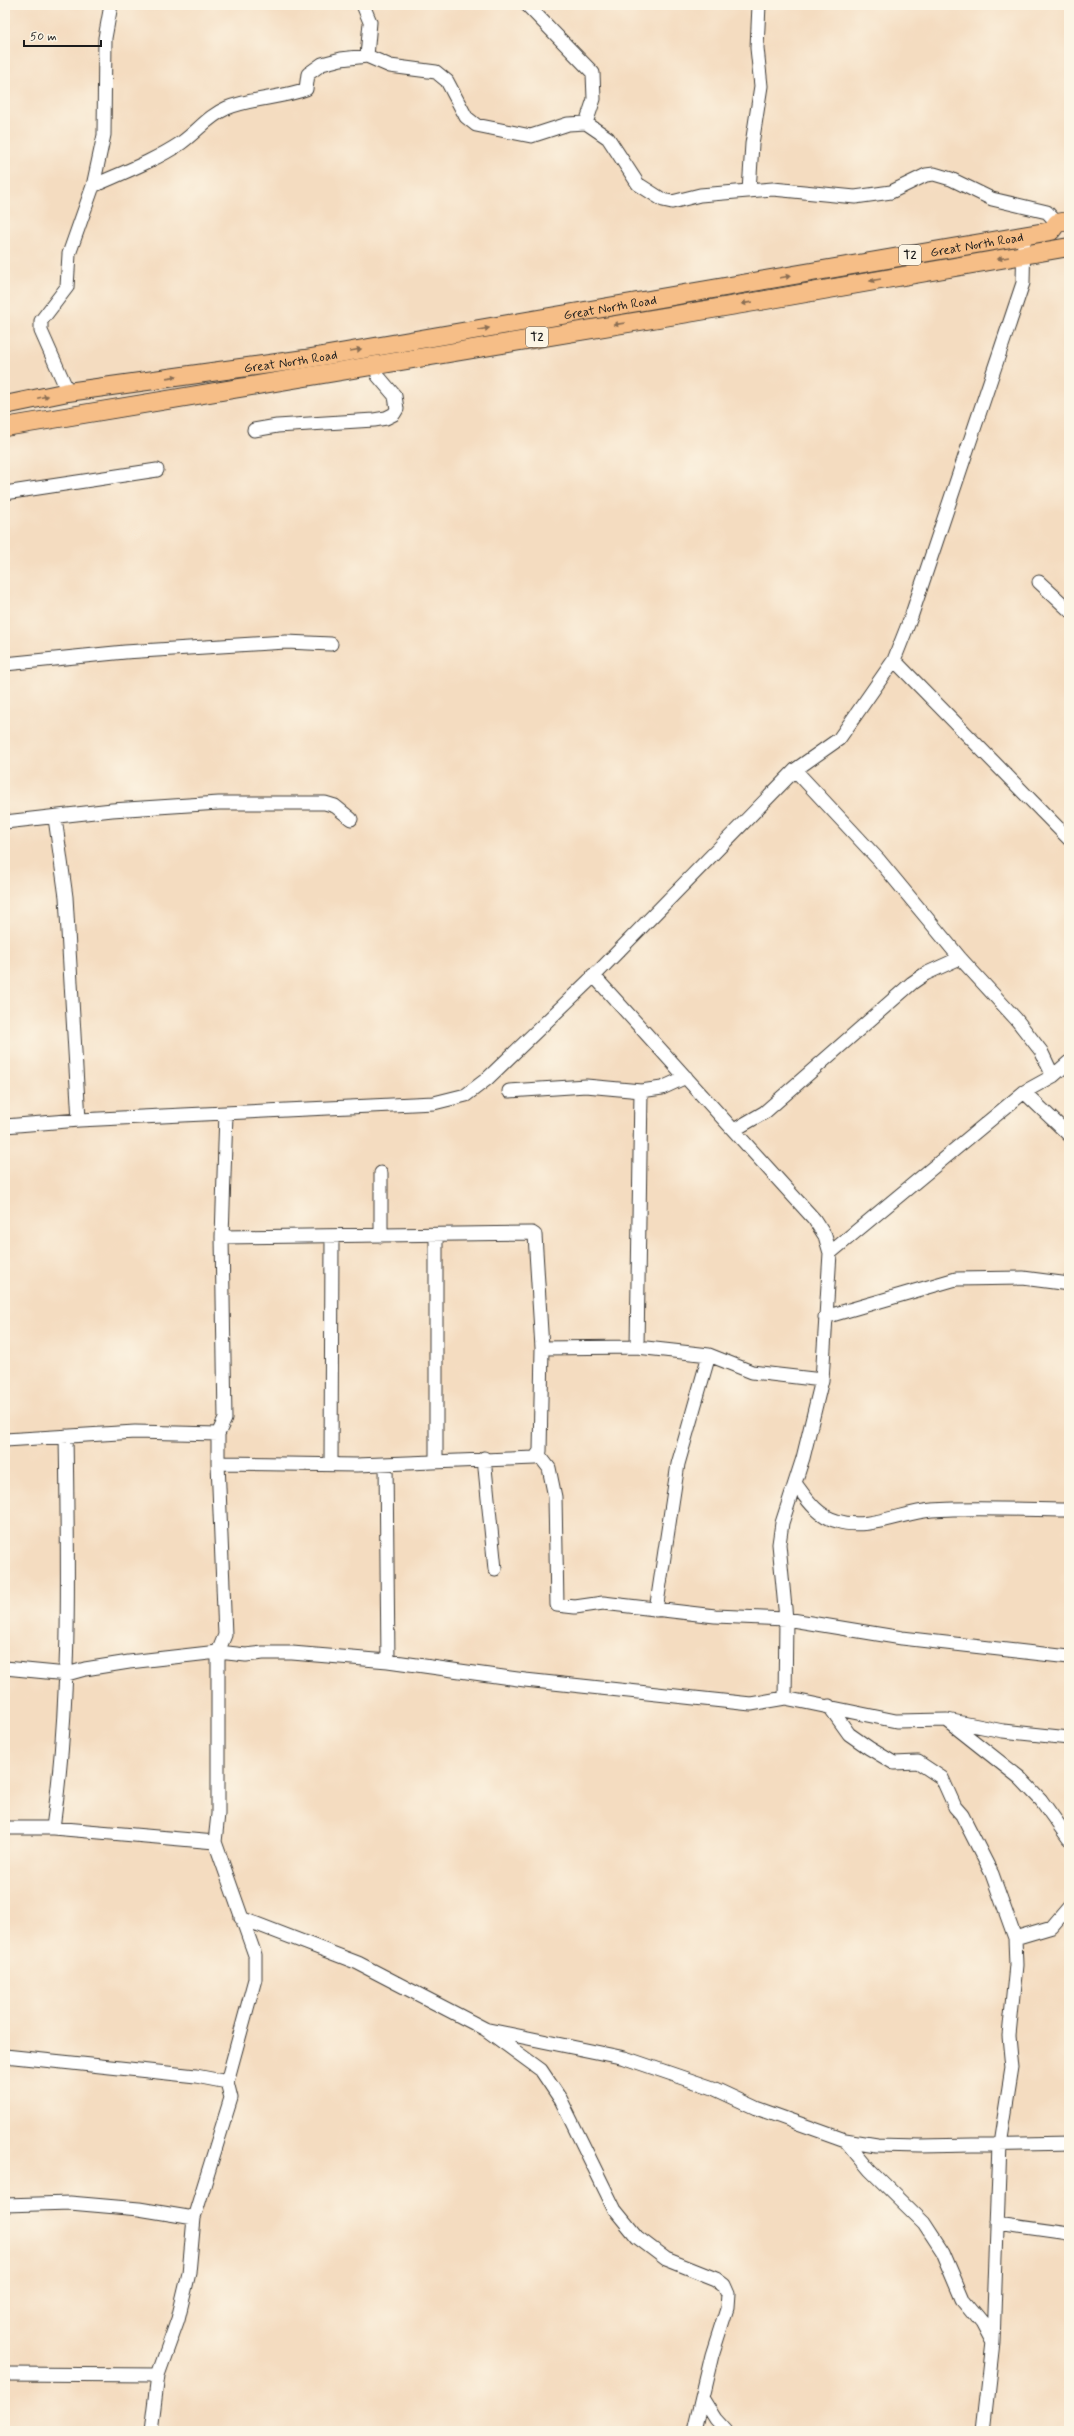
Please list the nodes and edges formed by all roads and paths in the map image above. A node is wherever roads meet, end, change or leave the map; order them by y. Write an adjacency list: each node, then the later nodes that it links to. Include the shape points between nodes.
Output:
1 (111, 5): 7 (street, via 105,38 104,135)
2 (363, 5): 5 (street, via 370,22)
3 (527, 5): 6 (street, via 593,73 594,99)
4 (759, 5): 8 (street, via 757,48 761,86 752,144)
5 (367, 56): 6 (street, via 390,66 436,72 447,81 466,117 476,125 531,136 568,124); 7 (street, via 341,59 314,68 308,74 306,89 227,108 209,118 181,143)
6 (586, 123): 8 (street, via 608,138 638,184 663,200 672,202 700,195)
7 (93, 186): 14 (street, via 68,254 67,288 41,321 40,331)
8 (749, 190): 9 (street, via 795,190 855,197 891,192 926,175 934,174 951,179 992,200 1047,212)
9 (1063, 222): 10 (highway, Great North Road / T2, via 1051,231)
10 (1024, 235): 12 (street); 14 (highway, Great North Road / T2, one-way to 10, via 305,359)
11 (1069, 247): 12 (highway, Great North Road / T2)
12 (1025, 254): 13 (highway, Great North Road / T2, one-way to 13); 23 (street, via 1023,283 911,617)
13 (377, 364): 16 (highway, Great North Road / T2); 17 (street, via 378,376 395,396 397,409 394,414 374,420 277,426)
14 (68, 392): 15 (highway, Great North Road / T2, one-way to 14)
15 (5, 405)
16 (5, 427)
17 (254, 430)
18 (158, 470): 19 (street)
19 (5, 493)
20 (1039, 582): 21 (street)
21 (1069, 610)
22 (331, 644): 24 (street, via 286,642 125,652)
23 (894, 660): 25 (street, via 839,739); 29 (street)
24 (5, 664)
25 (795, 770): 30 (street, via 878,859); 31 (street)
26 (55, 818): 27 (street, via 145,807 316,802 334,806); 28 (street); 39 (street, via 66,897)
27 (351, 819)
28 (5, 822)
29 (1069, 839)
30 (960, 958): 33 (street, via 1016,1019 1041,1051); 41 (street, via 912,983 765,1112)
31 (593, 975): 34 (street); 38 (street, via 488,1079 466,1095 434,1103)
32 (1069, 1062): 33 (street)
33 (1053, 1076): 37 (street)
34 (686, 1077): 36 (street, via 662,1088); 41 (street)
35 (509, 1091): 36 (street, via 586,1086)
36 (641, 1091): 51 (street)
37 (1024, 1092): 42 (street); 48 (street)
38 (226, 1113): 39 (street); 46 (street)
39 (79, 1120): 40 (street)
40 (5, 1126)
41 (734, 1130): 48 (street, via 814,1219 825,1236)
42 (1069, 1134)
43 (381, 1173): 45 (street)
44 (436, 1235): 45 (street); 52 (street, via 535,1235); 60 (street)
45 (381, 1236): 47 (street)
46 (222, 1237): 47 (street); 55 (street, via 225,1419)
47 (332, 1237): 63 (street)
48 (830, 1253): 50 (street)
49 (1069, 1284): 50 (street, via 1023,1278 956,1279)
50 (825, 1317): 54 (street)
51 (637, 1347): 52 (street); 53 (street)
52 (542, 1348): 58 (street)
53 (709, 1354): 54 (street, via 752,1372); 67 (street, via 678,1464)
54 (822, 1380): 64 (street)
55 (218, 1434): 56 (street, via 135,1432); 61 (street)
56 (66, 1436): 57 (street); 73 (street)
57 (5, 1440)
58 (539, 1455): 59 (street, via 535,1458); 67 (street, via 549,1468 555,1497 556,1605 575,1607 603,1603)
59 (484, 1458): 60 (street); 66 (street)
60 (436, 1460): 62 (street)
61 (218, 1463): 63 (street); 69 (street, via 225,1635)
62 (386, 1464): 63 (street); 71 (street)
63 (332, 1465)
64 (795, 1483): 65 (street, via 813,1507 826,1516 836,1522 855,1524 930,1510); 68 (street, via 782,1523 779,1544)
65 (1069, 1510)
66 (495, 1570)
67 (656, 1610): 68 (street)
68 (786, 1619): 70 (street, via 902,1638); 74 (street)
69 (218, 1652): 71 (street, via 246,1655 263,1652 292,1653); 73 (street, via 129,1662); 81 (street, via 218,1814)
70 (1069, 1657)
71 (388, 1661): 74 (street, via 526,1680 751,1704)
72 (5, 1668): 73 (street)
73 (67, 1674): 79 (street, via 62,1765)
74 (785, 1698): 75 (street)
75 (829, 1706): 76 (street, via 896,1721); 84 (street, via 849,1734 869,1748 894,1763 918,1762 942,1778 992,1874)
76 (947, 1720): 77 (street); 80 (street, via 1020,1778 1041,1800)
77 (1069, 1738)
78 (5, 1828): 79 (street)
79 (53, 1828): 81 (street)
80 (1069, 1839)
81 (215, 1842): 83 (street)
82 (1069, 1907): 84 (street, via 1052,1928)
83 (241, 1918): 85 (street, via 358,1963); 87 (street, via 255,1954 255,1979)
84 (1015, 1938): 90 (street, via 1016,1965 1009,2036 1012,2068)
85 (485, 2029): 88 (street, via 625,2058 713,2088 756,2108); 98 (street, via 541,2070 561,2100 615,2210 638,2237 666,2259 704,2273 724,2285 728,2294 727,2308)
86 (5, 2056): 87 (street, via 196,2076)
87 (227, 2082): 92 (street, via 231,2098)
88 (845, 2140): 90 (street, via 876,2145); 95 (street, via 870,2170 924,2223 943,2252 963,2299 982,2322)
89 (1069, 2143): 90 (street)
90 (1000, 2144): 93 (street)
91 (5, 2205): 92 (street, via 70,2203 139,2209)
92 (194, 2218): 97 (street, via 189,2273 182,2304)
93 (998, 2223): 94 (street); 95 (street)
94 (1069, 2233)
95 (993, 2342): 102 (street)
96 (5, 2374): 97 (street)
97 (158, 2375): 99 (street)
98 (702, 2398): 100 (street); 101 (street)
99 (151, 2431)
100 (694, 2431)
101 (726, 2431)
102 (983, 2431)

